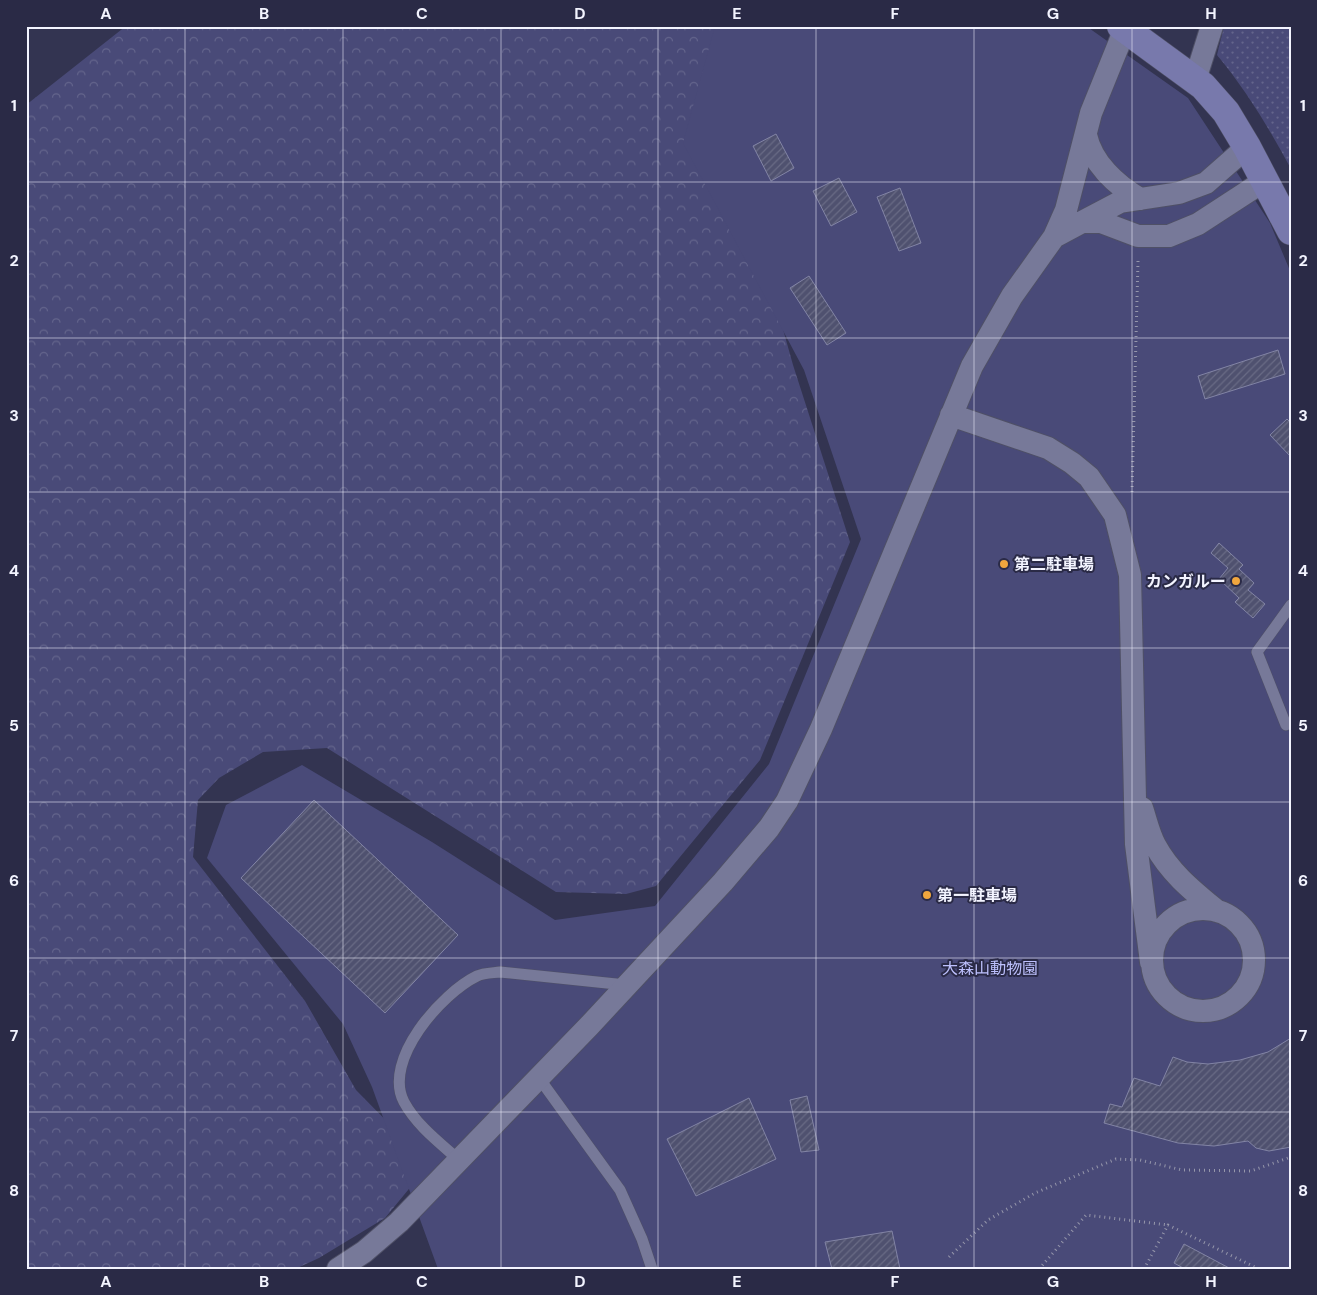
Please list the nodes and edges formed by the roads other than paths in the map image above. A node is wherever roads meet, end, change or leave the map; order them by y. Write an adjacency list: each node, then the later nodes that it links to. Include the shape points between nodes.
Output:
1 (1123, 28): 3 (street); 4 (street)
2 (1209, 28): 3 (street)
3 (1195, 80): 5 (street, via 1226,112)
4 (1086, 135): 7 (street, via 1089,149 1120,188); 10 (street, via 1066,210)
5 (1247, 147): 6 (street); 7 (street, via 1206,183 1179,193)
6 (1264, 180): 8 (street, via 1191,227 1169,236 1138,236 1100,222); 9 (street)
7 (1140, 199): 8 (street, via 1120,202)
8 (1082, 222): 10 (street)
9 (1291, 231)
10 (1054, 238): 11 (street, via 991,331)
11 (951, 416): 14 (street, via 1048,448 1089,477 1115,515 1130,575); 17 (street, via 821,729 787,801 769,828)
12 (1291, 605): 13 (lane, via 1257,652)
13 (1289, 727)
14 (1137, 793): 15 (street, via 1154,844 1182,882); 16 (street, via 1136,844)
15 (1217, 911): 16 (street, via 1204,908 1173,918 1161,930); 16 (street, via 1235,920 1247,933 1254,949 1250,983 1239,997 1225,1007 1208,1012 1191,1010 1176,1004 1163,992)
16 (1151, 962)
17 (627, 985): 18 (street); 19 (lane, via 500,972 479,975 460,986 431,1015 409,1044 400,1066 403,1101 421,1125)
18 (539, 1078): 19 (street); 21 (lane, via 620,1190)
19 (459, 1160): 20 (street, via 399,1222)
20 (338, 1269)
21 (652, 1269)

